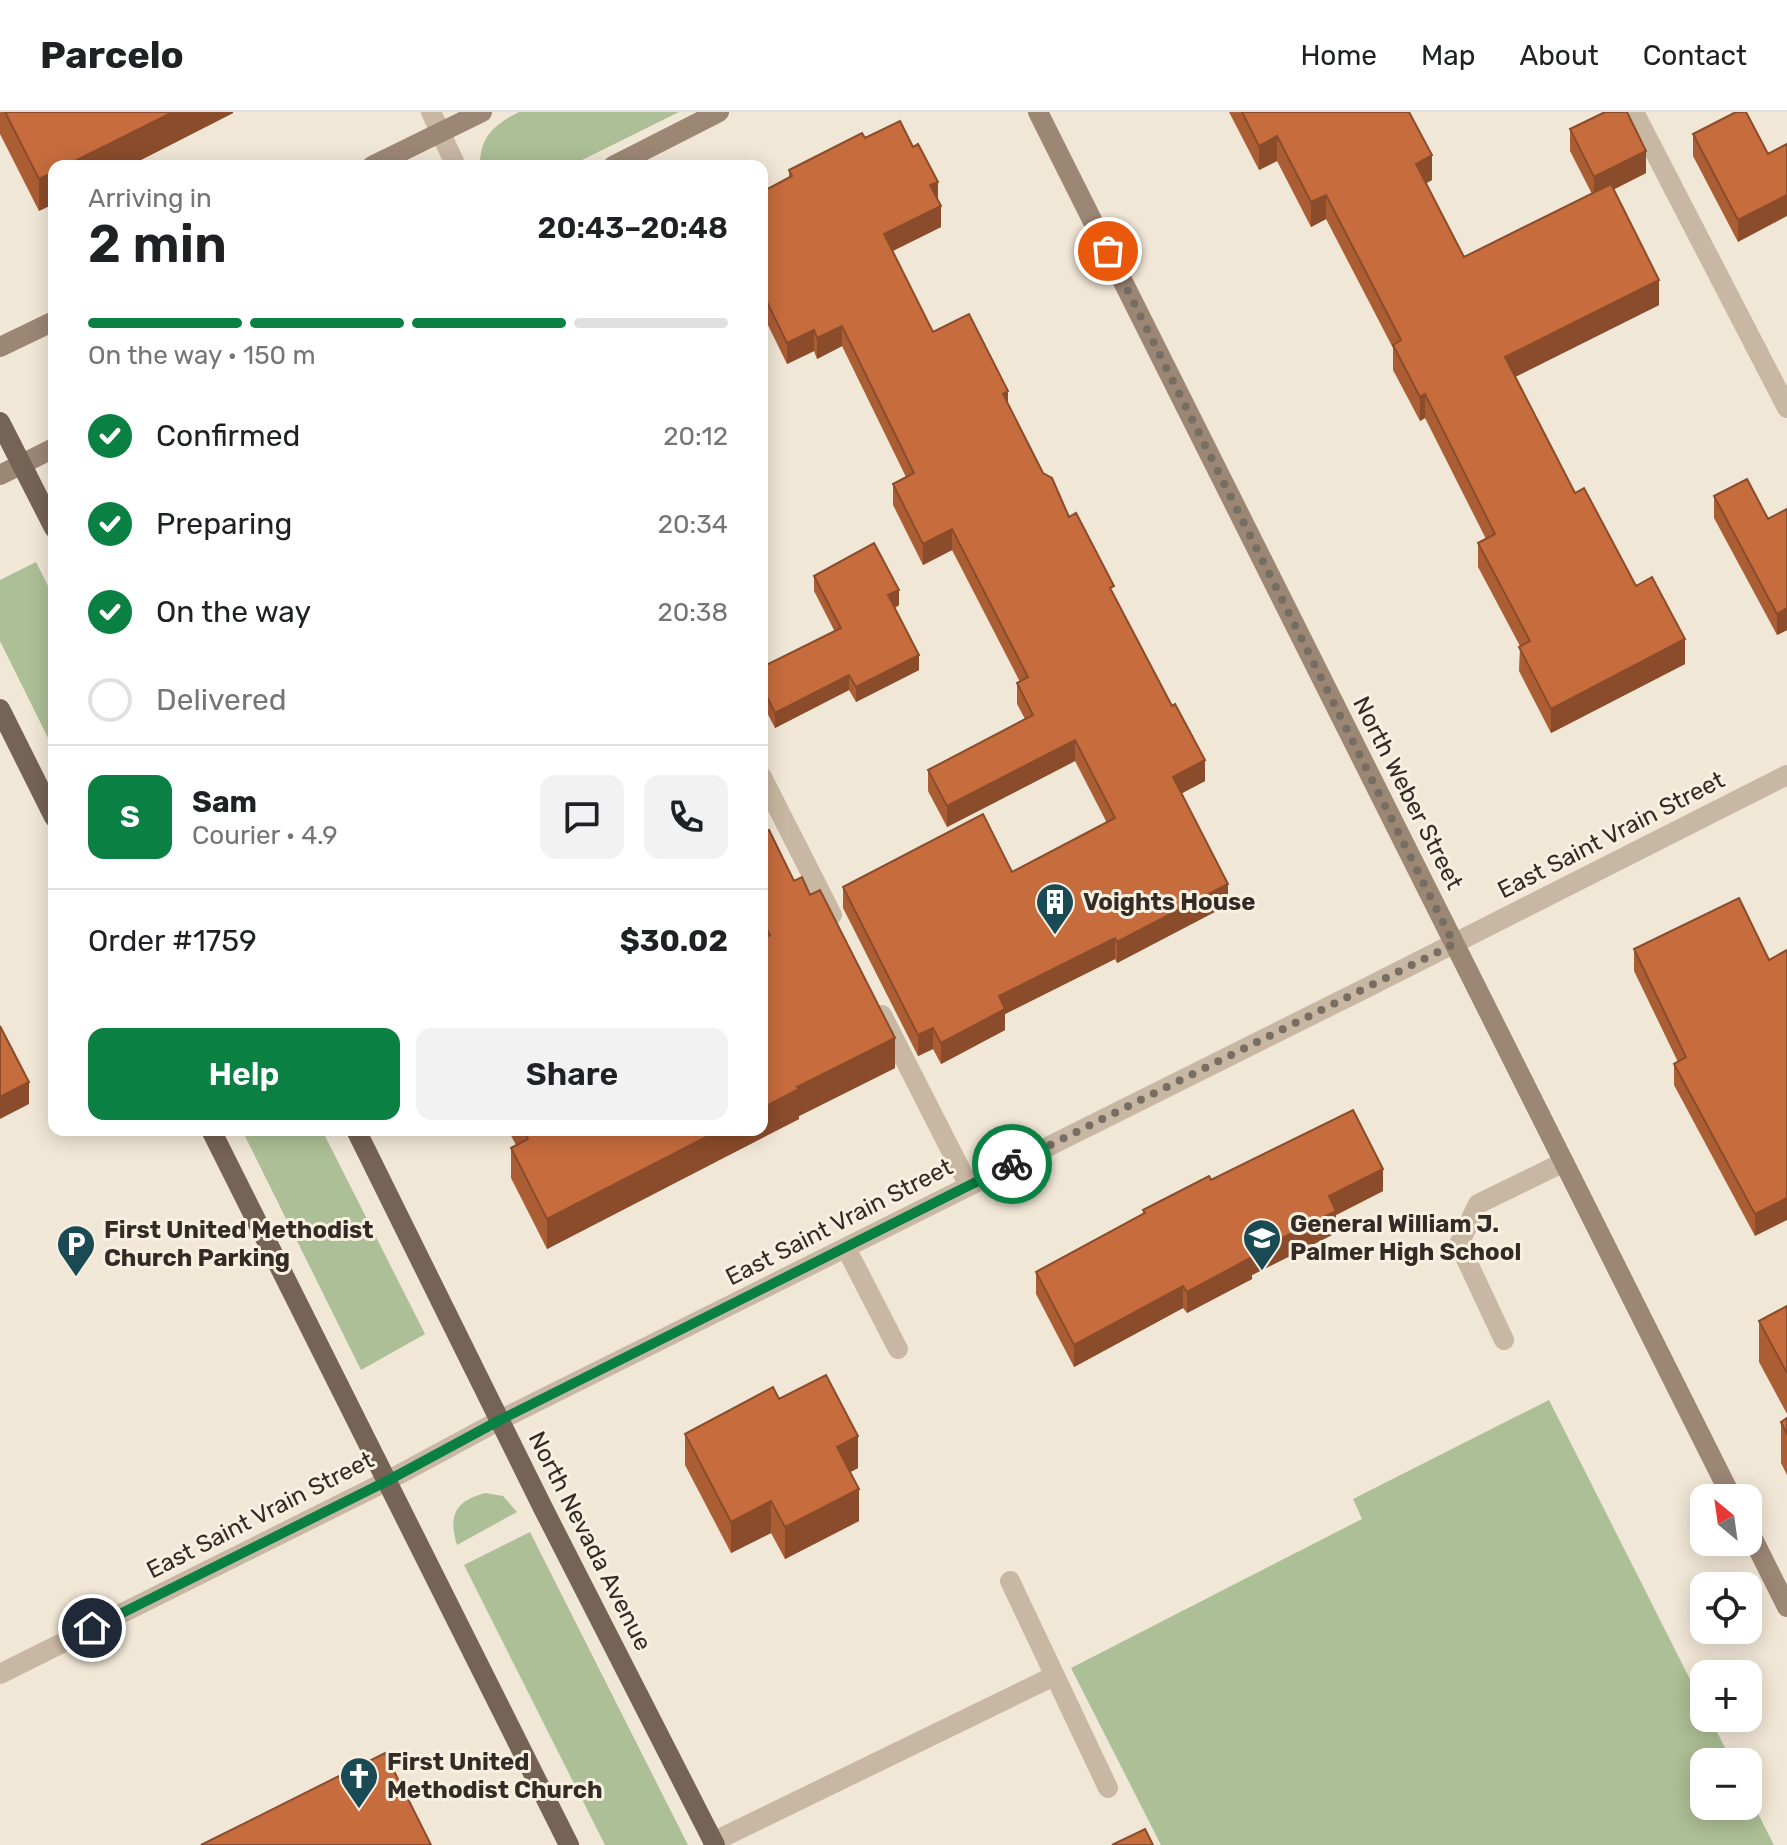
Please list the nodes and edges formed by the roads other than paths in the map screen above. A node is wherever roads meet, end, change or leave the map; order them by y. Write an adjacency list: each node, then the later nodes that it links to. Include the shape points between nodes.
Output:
1 (431, 112): 6 (street)
2 (482, 112): 6 (street)
3 (719, 112): 9 (street)
4 (1038, 112): 23 (street, North Weber Street)
5 (1634, 112): 12 (street)
6 (441, 133): 7 (street); 8 (street)
7 (385, 160)
8 (453, 160)
9 (625, 160)
10 (48, 324): 11 (street)
11 (0, 347)
12 (1787, 408)
13 (0, 422): 15 (main road)
14 (48, 451): 15 (street)
15 (21, 464): 16 (street); 17 (main road)
16 (0, 475)
17 (48, 516)
18 (0, 709): 21 (main road)
19 (1787, 775): 23 (street, East Saint Vrain Street)
20 (768, 789): 22 (street)
21 (48, 805)
22 (841, 934)
23 (1454, 944): 27 (street, North Weber Street); 28 (street, East Saint Vrain Street)
24 (870, 991): 28 (street)
25 (214, 1136): 33 (main road)
26 (359, 1136): 32 (main road, North Nevada Avenue)
27 (1564, 1162): 30 (street, via 1478,1204 1459,1244); 34 (street, North Weber Street)
28 (969, 1186): 29 (street, East Saint Vrain Street)
29 (846, 1248): 31 (street); 32 (street, East Saint Vrain Street)
30 (1504, 1340)
31 (898, 1349)
32 (500, 1420): 33 (street, East Saint Vrain Street); 41 (main road, North Nevada Avenue)
33 (387, 1481): 38 (street, East Saint Vrain Street); 42 (main road)
34 (1725, 1484)
35 (1762, 1556): 37 (street)
36 (1010, 1581): 39 (street)
37 (1787, 1607)
38 (0, 1674)
39 (1054, 1676): 40 (street); 41 (street)
40 (1108, 1788)
41 (714, 1844)
42 (569, 1845)

